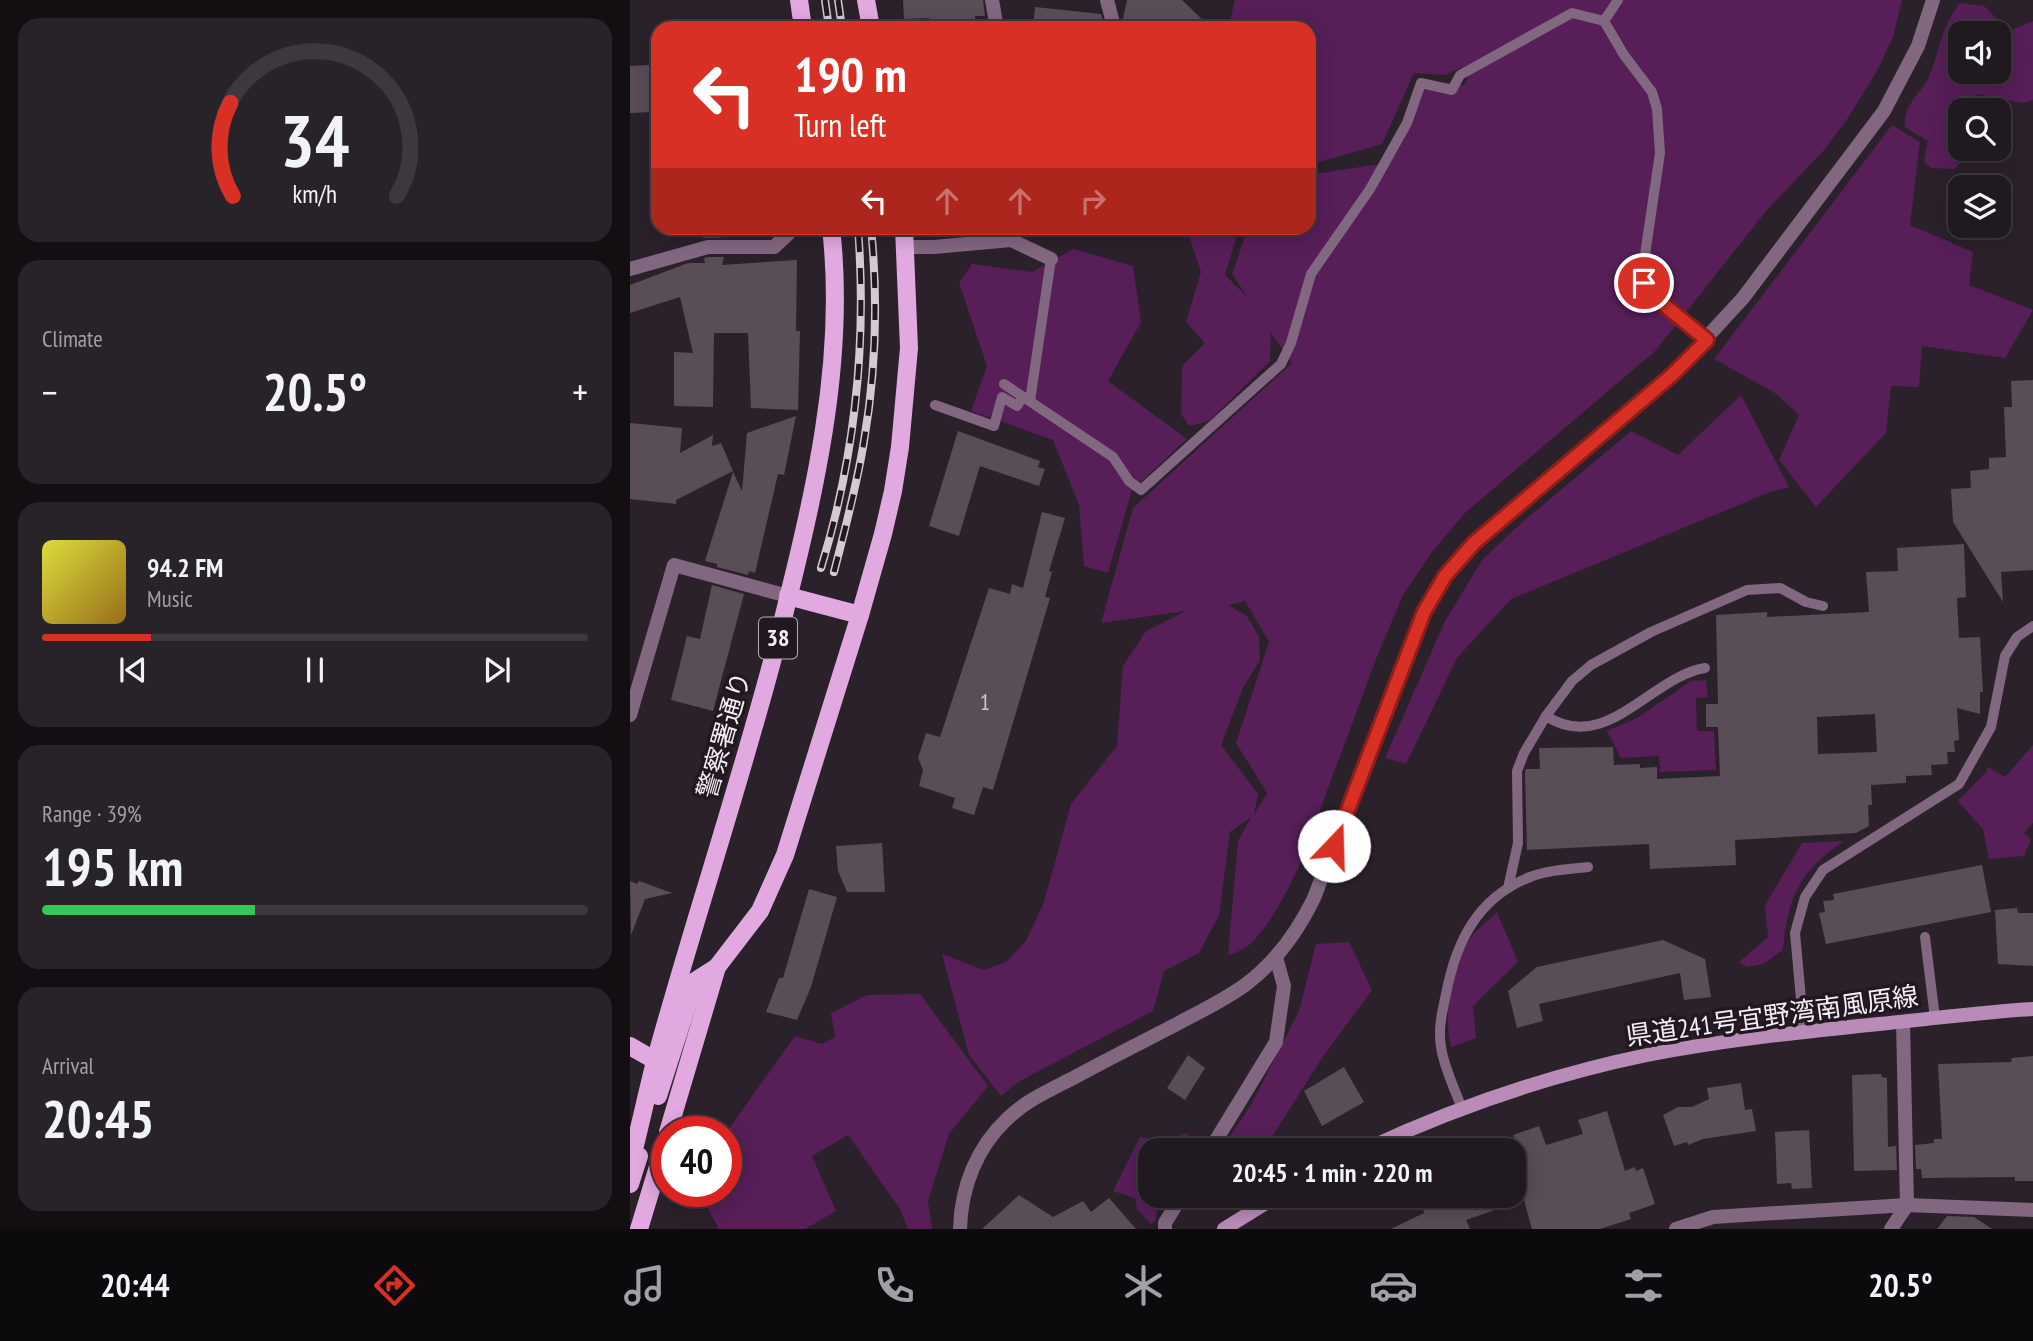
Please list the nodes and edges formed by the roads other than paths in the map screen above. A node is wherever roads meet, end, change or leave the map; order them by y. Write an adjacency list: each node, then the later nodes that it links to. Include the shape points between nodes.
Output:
1 (799, 0): 7 (main road)
2 (866, 0): 8 (main road)
3 (992, 0): 9 (street)
4 (1107, 0): 10 (street)
5 (1618, 0): 11 (lane)
6 (1933, 0): 20 (street, via 1918,46 1884,111 1744,298)
7 (802, 21)
8 (870, 21)
9 (995, 21)
10 (1112, 21)
11 (1604, 21): 20 (lane, via 1652,92 1657,109 1660,153 1644,283 1653,296); 22 (lane, via 1572,13 1460,75 1452,90 1421,83 1407,123 1370,189 1311,274 1281,364 1142,490 1129,481 1113,457)
12 (787, 235): 19 (street, via 775,247 708,247)
13 (832, 235): 24 (main road, 警察署通り / 38, via 835,331 826,416)
14 (905, 235): 17 (main road)
15 (1005, 235): 17 (street)
16 (1013, 235): 18 (street)
17 (907, 247): 26 (main road, via 909,348 900,447)
18 (1051, 259): 22 (lane)
19 (630, 269)
20 (1707, 340): 34 (street, via 1474,543 1445,576 1424,612 1314,898 1303,922)
21 (1004, 384): 22 (lane)
22 (1026, 399): 23 (lane, via 1017,406 1002,397 994,426)
23 (935, 405)
24 (788, 596): 26 (main road); 29 (street, via 674,565); 41 (main road, 警察署通り / 38, via 755,726)
25 (1823, 606): 30 (lane, via 1780,588 1747,590 1651,632 1591,665 1572,681)
26 (860, 615): 35 (main road, via 785,855 760,911)
27 (2033, 626): 39 (lane, via 2017,637 2005,656 1991,727 1959,784 1823,870 1805,897 1796,933)
28 (1705, 668): 30 (lane, via 1690,670 1604,722 1580,728 1558,724)
29 (630, 715)
30 (1546, 716): 32 (lane, via 1517,771 1518,843)
31 (1588, 867): 32 (lane, via 1531,877)
32 (1508, 888): 42 (lane, via 1468,927 1450,969 1439,1028 1441,1051)
33 (1924, 937): 37 (lane)
34 (1276, 957): 44 (street, via 1284,986 1276,1042); 54 (street, via 1225,998 1040,1095 1008,1118 972,1167)
35 (717, 967): 43 (main road); 47 (main road, via 695,981)
36 (2033, 1009): 37 (main road, 県道241号宜野湾南風原線)
37 (1935, 1018): 38 (main road, 県道241号宜野湾南風原線)
38 (1903, 1021): 39 (main road, 県道241号宜野湾南風原線); 49 (street)
39 (1804, 1032): 42 (main road, 県道241号宜野湾南風原線, via 1612,1063)
40 (630, 1046): 41 (main road)
41 (656, 1061): 46 (main road, 警察署通り / 38)
42 (1462, 1109): 45 (main road, 県道241号宜野湾南風原線)
43 (673, 1116)
44 (1217, 1138)
45 (1393, 1138)
46 (630, 1165)
47 (630, 1184)
48 (651, 1189): 53 (main road)
49 (1907, 1205): 52 (street); 57 (street, via 1713,1217); 58 (street)
50 (1174, 1208): 55 (street)
51 (1258, 1208): 56 (main road)
52 (2033, 1210)
53 (639, 1229)
54 (961, 1229)
55 (1165, 1229)
56 (1224, 1229)
57 (1676, 1229)
58 (1891, 1229)

